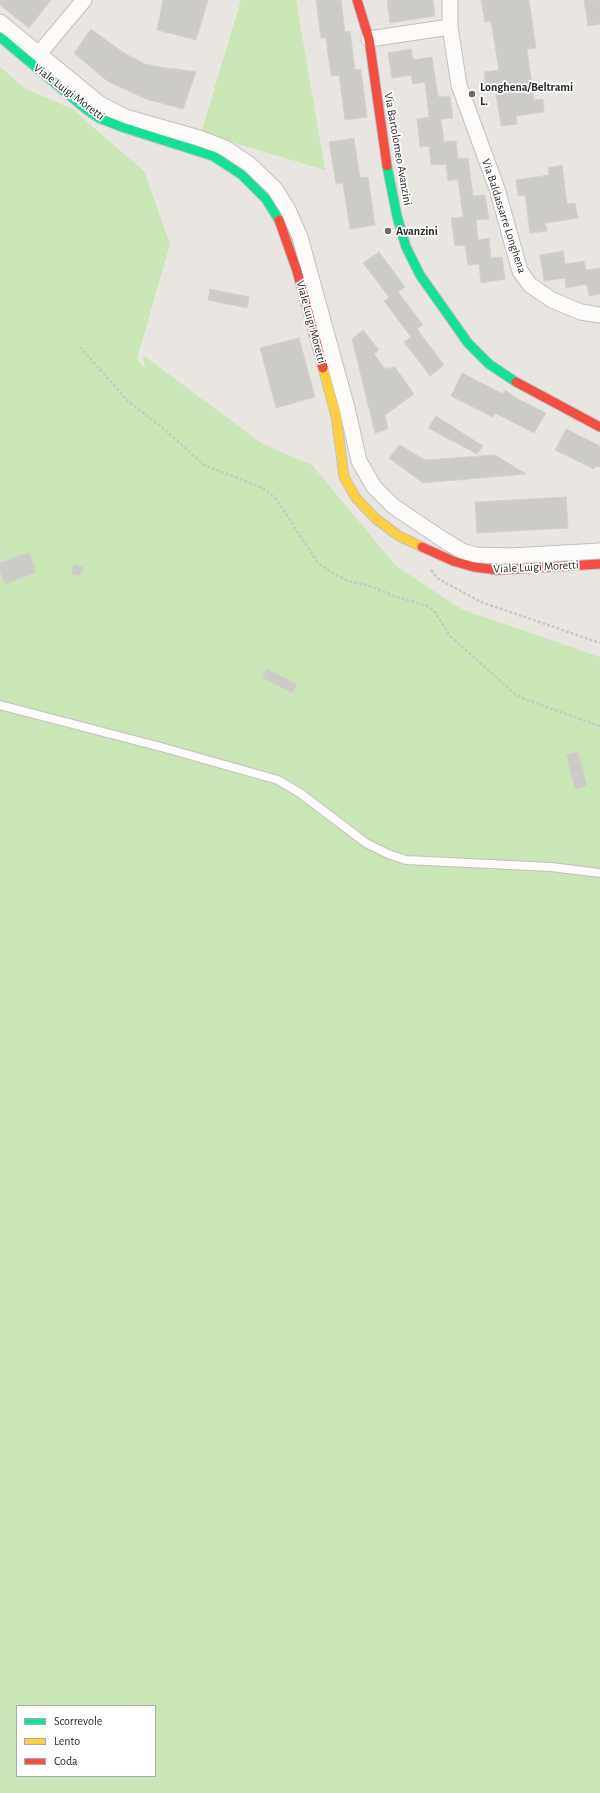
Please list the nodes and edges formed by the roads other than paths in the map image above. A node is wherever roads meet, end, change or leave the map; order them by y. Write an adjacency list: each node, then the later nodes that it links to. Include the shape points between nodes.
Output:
1 (84, 0): 8 (street)
2 (357, 0): 7 (street, Via Bartolomeo Avanzini)
3 (450, 0): 5 (street, Via Baldassarre Longhena)
4 (0, 22): 8 (street, Viale Luigi Moretti)
5 (450, 27): 7 (street); 9 (street, Via Baldassarre Longhena, via 459,84 497,189 515,259 523,277 535,290 552,300 581,312)
6 (0, 37): 8 (street, Viale Luigi Moretti)
7 (369, 39): 10 (street, Via Bartolomeo Avanzini, via 386,160 397,216 406,247 420,275 461,334 485,360 524,388)
8 (34, 58): 11 (street, Viale Luigi Moretti, via 86,109 99,118 213,156 242,175 266,199 282,225 297,271 336,416); 12 (street, Viale Luigi Moretti, via 93,100 125,117 218,145 249,164 275,189 300,237 347,408 359,462 380,494 401,513)
9 (600, 315)
10 (600, 427)
11 (343, 472): 12 (street, via 377,511 396,526 411,534); 14 (street, Viale Luigi Moretti, via 356,498 376,519 399,536 457,562 483,569 504,570)
12 (426, 529): 13 (street, Viale Luigi Moretti, via 458,548 481,556)
13 (600, 551)
14 (600, 564)
15 (0, 705): 16 (lane, via 278,780 300,793 366,843 406,860 551,867)
16 (600, 873)

